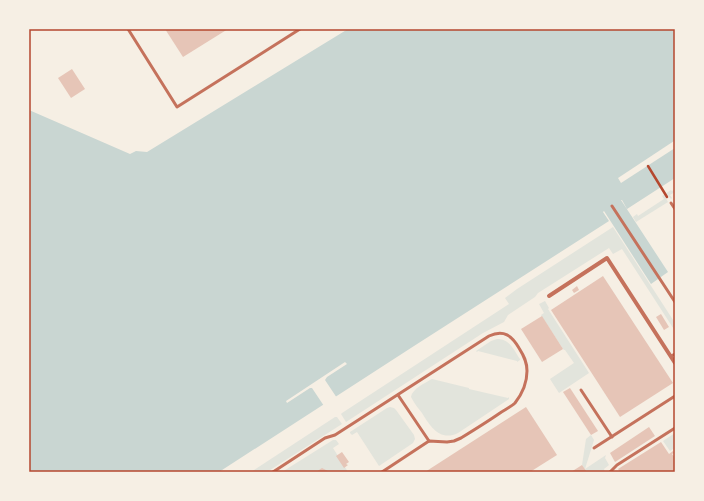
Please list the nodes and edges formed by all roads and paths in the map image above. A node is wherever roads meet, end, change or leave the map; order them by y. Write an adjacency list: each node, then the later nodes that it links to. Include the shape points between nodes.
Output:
1 (128, 29): 2 (lane, via 177,107)
2 (300, 29)
3 (648, 166): 4 (path)
4 (667, 197)
5 (671, 204): 7 (lane)
6 (612, 206): 9 (lane)
7 (675, 209)
8 (549, 296): 10 (street, via 607,258)
9 (675, 302)
10 (673, 355): 11 (street)
11 (675, 363)
12 (581, 390): 16 (lane)
13 (398, 395): 17 (lane); 17 (lane, via 489,336 504,334 514,340 527,364 524,389 514,404 454,442); 19 (lane)
14 (675, 396): 16 (lane)
15 (675, 428): 21 (lane)
16 (612, 437): 18 (lane)
17 (429, 440): 20 (lane)
18 (594, 448)
19 (273, 472)
20 (382, 472)
21 (610, 472)

